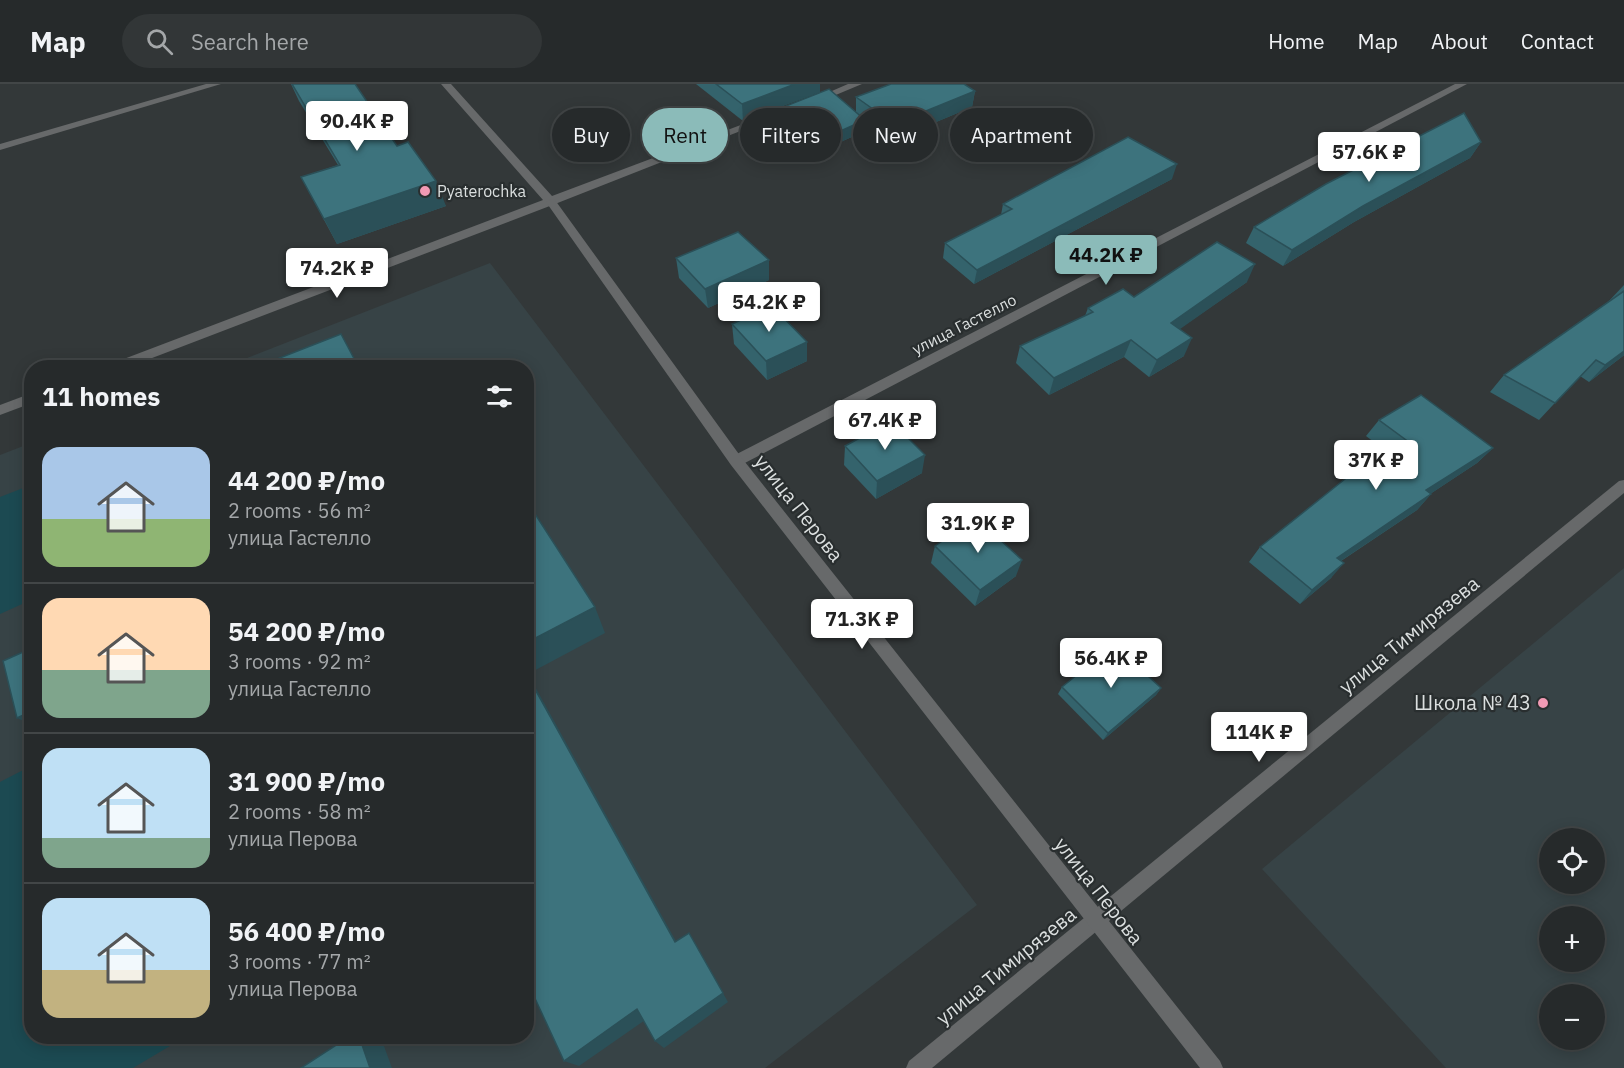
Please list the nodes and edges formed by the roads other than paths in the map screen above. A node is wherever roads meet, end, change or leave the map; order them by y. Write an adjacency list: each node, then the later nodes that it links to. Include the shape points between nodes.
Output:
1 (216, 84): 7 (street)
2 (446, 84): 8 (street, улица Перова)
3 (858, 84): 5 (street)
4 (1462, 84): 12 (street, улица Гастелло)
5 (803, 105)
6 (740, 130): 8 (street)
7 (0, 147)
8 (551, 202): 9 (street); 12 (street, улица Перова)
9 (133, 360)
10 (24, 401): 11 (street)
11 (0, 410)
12 (736, 461): 14 (street, улица Перова)
13 (1624, 485): 14 (street, улица Тимирязева)
14 (1095, 920): 15 (street, улица Тимирязева); 16 (street, улица Перова)
15 (916, 1068)
16 (1213, 1068)

